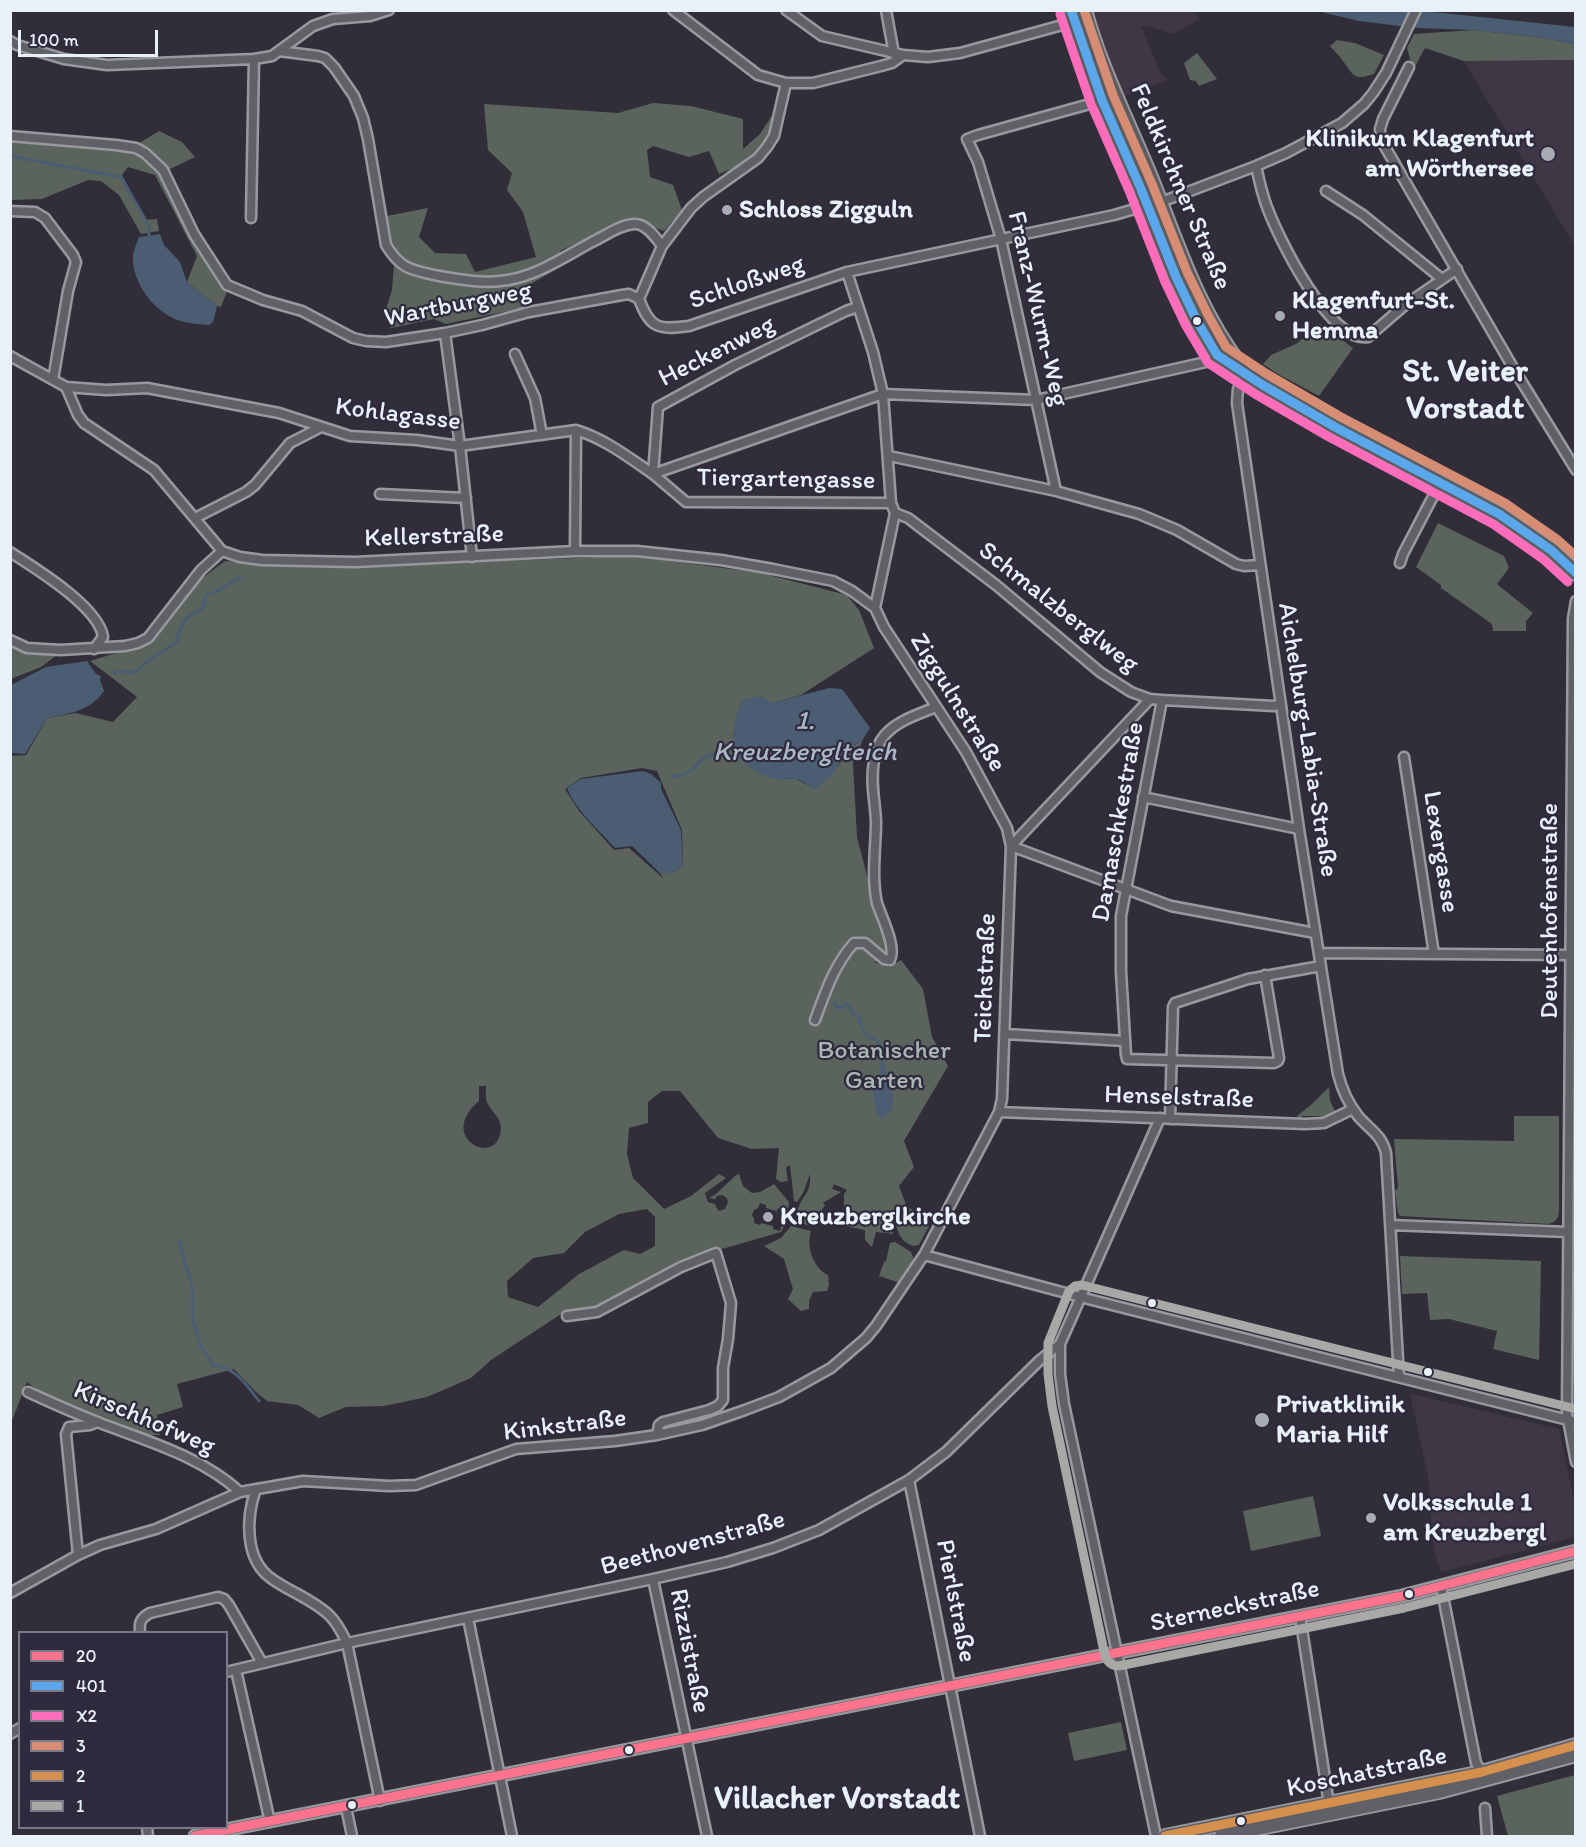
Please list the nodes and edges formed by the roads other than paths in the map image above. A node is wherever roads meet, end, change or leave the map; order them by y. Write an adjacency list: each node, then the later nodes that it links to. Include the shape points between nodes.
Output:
1 (389, 10): 8 (street, via 313,26)
2 (673, 10): 12 (street, via 758,75)
3 (786, 10): 9 (street, via 822,36)
4 (886, 10): 9 (street)
5 (1416, 10): 15 (street, Schloßweg, via 1380,83 1352,115)
6 (1079, 15): 9 (street, via 960,53); 13 (main road, Feldkirchner Straße)
7 (10, 41): 10 (street, via 64,59 107,65)
8 (279, 51): 10 (street); 21 (street, via 325,58 354,96 368,139 386,245 403,266 460,280 508,280 635,224 650,232)
9 (899, 55): 12 (street, via 892,63 813,83)
10 (254, 59): 19 (street)
11 (1409, 67): 22 (street, via 1383,120 1381,140)
12 (786, 83): 21 (street, Schloßweg, via 774,136 767,147 758,158 691,207)
13 (1109, 98): 17 (main road, Feldkirchner Straße); 20 (street, Franz-Wurm-Weg, via 967,140 978,162)
14 (10, 136): 27 (street, Wartburgweg, via 116,145 145,153 163,170 195,234 227,285 302,310 366,341 386,342)
15 (1256, 166): 17 (street, Schloßweg); 24 (street, via 1268,209 1299,273 1315,298 1349,333 1368,337)
16 (1326, 191): 24 (street, via 1363,215)
17 (1153, 203): 20 (street, Schloßweg); 30 (main road, Feldkirchner Straße)
18 (10, 211): 32 (street, via 35,212 45,218 76,262)
19 (252, 218)
20 (1001, 239): 23 (street, Schloßweg); 35 (street, Franz-Wurm-Weg)
21 (662, 246): 25 (street, Schloßweg)
22 (1457, 269): 24 (street); 41 (street)
23 (847, 272): 25 (street, Schloßweg, via 689,326 672,328 652,323); 26 (street)
24 (1442, 279)
25 (639, 299): 27 (street, Wartburgweg, via 622,295)
26 (858, 308): 34 (street); 42 (street, Heckenweg, via 846,310 658,407)
27 (445, 333): 39 (street)
28 (515, 354): 38 (street, via 535,398)
29 (10, 356): 32 (street)
30 (1227, 358): 31 (main road, Feldkirchner Straße); 35 (street)
31 (1247, 375): 43 (main road, Feldkirchner Straße); 55 (street, Aichelburg-Labia-Straße, via 1238,389 1237,403)
32 (53, 380): 33 (street)
33 (66, 387): 36 (street, Kohlagasse, via 147,388 270,411); 49 (street, via 84,423 154,470)
34 (883, 394): 35 (street); 40 (street); 42 (street)
35 (1036, 400): 44 (street, Franz-Wurm-Weg)
36 (321, 427): 39 (street, Kohlagasse, via 358,437); 49 (street, via 290,443 246,492)
37 (576, 430): 38 (street, Kohlagasse); 42 (street, via 611,445); 51 (street)
38 (542, 435): 39 (street, Kohlagasse)
39 (460, 446): 46 (street)
40 (889, 456): 44 (street); 47 (street)
41 (1575, 470)
42 (653, 474): 47 (street, Tiergartengasse, via 686,502)
43 (1440, 483): 54 (street); 56 (main road, Feldkirchner Straße, via 1527,532)
44 (1056, 491): 55 (street, via 1139,514 1177,530 1236,564)
45 (380, 494): 46 (street)
46 (466, 498): 53 (street)
47 (891, 503): 48 (street)
48 (895, 513): 58 (street); 61 (street, Schmalzberglweg, via 908,518 996,585 1100,672)
49 (195, 518): 50 (street)
50 (222, 551): 53 (street, Kellerstraße, via 261,560 355,562); 60 (street, via 201,570 148,638 125,646)
51 (575, 551): 53 (street, Kellerstraße); 58 (street, Kellerstraße, via 637,551 773,568 833,581)
52 (10, 552): 60 (street, via 55,580 93,616 103,637)
53 (472, 557)
54 (1401, 563)
55 (1259, 565): 63 (street, Aichelburg-Labia-Straße)
56 (1575, 573)
57 (1575, 601): 71 (street, Deutenhofenstraße)
58 (875, 608): 64 (street, Ziggulnstraße)
59 (10, 640): 60 (street, via 27,648)
60 (94, 649)
61 (1150, 699): 62 (street, Schmalzberglweg); 68 (street)
62 (1162, 700): 63 (street, Schmalzberglweg); 66 (street, Damaschkestraße)
63 (1280, 704): 67 (street, Aichelburg-Labia-Straße)
64 (936, 707): 68 (street, Ziggulnstraße, via 1007,828); 77 (street, via 893,728 879,743 874,762 875,886 892,956 890,960 884,959 865,943 854,943 834,973)
65 (1404, 756): 73 (street, Lexergasse)
66 (1143, 797): 67 (street); 69 (street, Damaschkestraße)
67 (1299, 829): 70 (street, Aichelburg-Labia-Straße)
68 (1011, 846): 69 (street); 78 (street, Teichstraße)
69 (1125, 890): 70 (street, via 1171,906); 79 (street, Damaschkestraße, via 1121,950)
70 (1315, 933): 72 (street, Aichelburg-Labia-Straße)
71 (1573, 939): 74 (street, Deutenhofenstraße)
72 (1318, 953): 73 (street); 75 (street, Aichelburg-Labia-Straße)
73 (1434, 954): 74 (street)
74 (1570, 955): 85 (street, Deutenhofenstraße)
75 (1321, 966): 76 (street); 81 (street, Aichelburg-Labia-Straße, via 1338,1074 1345,1098)
76 (1265, 975): 80 (street, via 1175,1003); 80 (street, via 1278,1061)
77 (815, 1020)
78 (1005, 1034): 79 (street); 82 (street, Teichstraße)
79 (1125, 1041): 80 (street, Damaschkestraße, via 1127,1059)
80 (1172, 1062): 84 (street)
81 (1353, 1109): 84 (street, Henselstraße, via 1324,1123); 86 (street, Aichelburg-Labia-Straße, via 1381,1138 1385,1148)
82 (999, 1112): 83 (street, Henselstraße); 88 (street, Kinkstraße)
83 (1160, 1118): 84 (street, Henselstraße); 89 (street, Beethovenstraße)
84 (1170, 1119)
85 (1572, 1222): 87 (street, Deutenhofenstraße)
86 (1391, 1225): 87 (street); 92 (street, Aichelburg-Labia-Straße)
87 (1568, 1232): 94 (street, Deutenhofenstraße)
88 (924, 1255): 89 (street); 96 (street, Kinkstraße, via 876,1326 831,1368 779,1397 702,1425)
89 (1080, 1297): 91 (street, Beethovenstraße); 92 (street)
90 (567, 1316): 96 (street, via 597,1312 681,1267 716,1253 731,1303 723,1400 709,1410 663,1422)
91 (1060, 1344): 98 (street, Beethovenstraße, via 963,1437); 110 (street, via 1064,1404)
92 (1399, 1377): 94 (street)
93 (28, 1392): 95 (street, Kirschhofweg)
94 (1571, 1421): 97 (street, Deutenhofenstraße)
95 (98, 1422): 100 (street, Kirschhofweg, via 184,1454); 102 (street, via 66,1430)
96 (657, 1435): 99 (street, Kinkstraße, via 516,1449 416,1485 303,1481)
97 (1575, 1462)
98 (909, 1480): 103 (street, Beethovenstraße, via 819,1530 791,1541 727,1562); 113 (street, Pierlstraße)
99 (256, 1489): 100 (street, Kinkstraße); 109 (street, via 249,1532 255,1559 270,1578 330,1616)
100 (240, 1492): 102 (street, Kinkstraße, via 156,1528)
101 (1575, 1551): 104 (street, Sterneckstraße)
102 (78, 1555): 105 (street, Kinkstraße)
103 (653, 1579): 107 (street, Beethovenstraße); 114 (street, Rizzistraße)
104 (1441, 1586): 106 (street, Sterneckstraße); 117 (street)
105 (10, 1593)
106 (1300, 1616): 110 (street, Sterneckstraße); 121 (street)
107 (468, 1618): 109 (street, Beethovenstraße); 118 (street)
108 (140, 1631): 111 (street, via 140,1622 150,1613 224,1599)
109 (347, 1643): 111 (street, Beethovenstraße); 120 (street)
110 (1117, 1654): 113 (street, Sterneckstraße); 131 (street)
111 (262, 1663): 112 (street, Beethovenstraße)
112 (231, 1671): 124 (street)
113 (950, 1687): 114 (street, Sterneckstraße); 130 (street, Pierlstraße)
114 (686, 1740): 118 (street, Sterneckstraße); 129 (street, Rizzistraße)
115 (1575, 1745): 117 (main road, Koschatstraße)
116 (1575, 1755): 119 (main road, Koschatstraße, via 1484,1780)
117 (1479, 1768): 119 (main road, Koschatstraße)
118 (500, 1776): 120 (street, Sterneckstraße); 128 (street)
119 (1405, 1793): 121 (main road, Koschatstraße); 133 (main road, Koschatstraße)
120 (380, 1801): 122 (street, Sterneckstraße)
121 (1329, 1804): 132 (main road, Koschatstraße)
122 (346, 1807): 124 (street, Sterneckstraße); 127 (street)
123 (1485, 1808): 134 (street)
124 (270, 1822): 125 (street, Sterneckstraße)
125 (208, 1835): 126 (street, Sterneckstraße)
126 (195, 1836)
127 (352, 1836)
128 (512, 1836)
129 (707, 1836)
130 (980, 1836)
131 (1156, 1836)
132 (1165, 1836)
133 (1221, 1836)
134 (1487, 1836)

